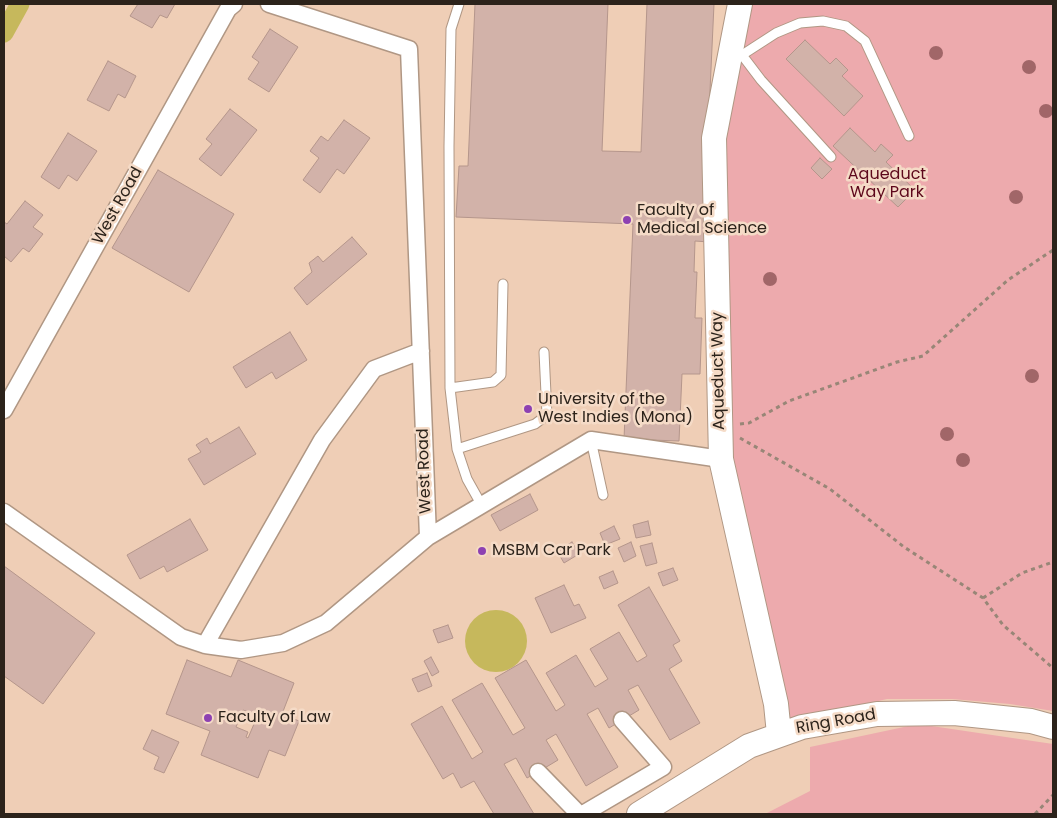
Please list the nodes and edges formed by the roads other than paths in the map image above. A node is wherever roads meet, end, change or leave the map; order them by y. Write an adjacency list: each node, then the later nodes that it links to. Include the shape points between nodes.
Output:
1 (234, 4): 12 (street, West Road)
2 (270, 4): 9 (street, West Road, via 408,49)
3 (459, 4): 11 (lane, via 451,29)
4 (740, 4): 5 (street, Aqueduct Way)
5 (737, 50): 6 (lane, via 800,23 823,21 846,26 865,41); 7 (lane); 15 (street, Aqueduct Way, via 714,138 720,426)
6 (909, 136)
7 (831, 157)
8 (503, 284): 11 (lane, via 501,375 494,382)
9 (420, 351): 19 (street, West Road); 20 (street, via 374,369 322,440)
10 (544, 352): 14 (lane, via 547,415 535,424)
11 (450, 388): 14 (lane)
12 (4, 410)
13 (590, 440): 15 (street); 16 (lane); 17 (street)
14 (457, 449): 17 (lane, via 467,479)
15 (728, 452): 23 (street, Aqueduct Way)
16 (603, 495)
17 (481, 504): 19 (street)
18 (4, 512): 20 (street, West Road, via 181,637)
19 (428, 537): 20 (street, West Road, via 326,623 283,644 241,650)
20 (205, 645)
21 (622, 720): 26 (street, via 663,768)
22 (1053, 727): 23 (street, Ring Road, via 1031,721 954,713 877,714)
23 (779, 734): 27 (street, Ring Road, via 749,746)
24 (538, 772): 25 (street)
25 (579, 814)
26 (583, 814)
27 (639, 814)

